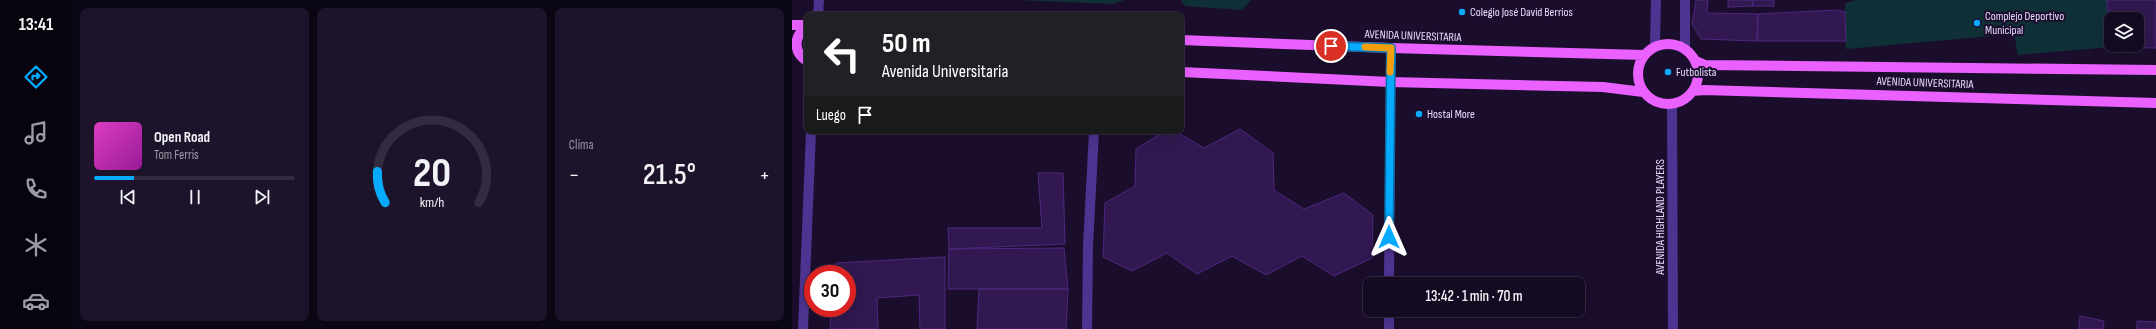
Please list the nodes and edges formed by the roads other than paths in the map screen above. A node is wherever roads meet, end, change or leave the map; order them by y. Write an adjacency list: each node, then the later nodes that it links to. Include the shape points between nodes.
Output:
1 (819, 0): 4 (street)
2 (1656, 0): 9 (street)
3 (1685, 0): 11 (street)
4 (818, 12)
5 (792, 25): 6 (main road)
6 (804, 26)
7 (804, 29): 13 (main road, via 796,41 798,53)
8 (1184, 40): 10 (main road, AVENIDA UNIVERSITARIA)
9 (1655, 46): 11 (main road, via 1676,44); 12 (main road)
10 (1391, 48): 12 (main road, AVENIDA UNIVERSITARIA); 19 (street)
11 (1685, 49): 15 (main road)
12 (1644, 55): 21 (main road, via 1637,77)
13 (804, 59)
14 (792, 61): 16 (main road)
15 (1696, 61): 17 (main road, AVENIDA UNIVERSITARIA, via 1705,65); 20 (main road, via 1698,76)
16 (804, 62)
17 (2156, 70)
18 (1184, 72): 19 (main road)
19 (1390, 82): 21 (main road, via 1603,87); 26 (street)
20 (1693, 91): 22 (main road, AVENIDA UNIVERSITARIA); 23 (main road, via 1680,102)
21 (1643, 92): 23 (main road, via 1656,102)
22 (2156, 103)
23 (1672, 104): 31 (street, AVENIDA HIGHLAND PLAYERS)
24 (811, 134): 28 (street)
25 (1094, 134): 29 (street)
26 (1389, 277)
27 (1389, 317): 30 (street)
28 (803, 329)
29 (1087, 329)
30 (1388, 329)
31 (1673, 329)

